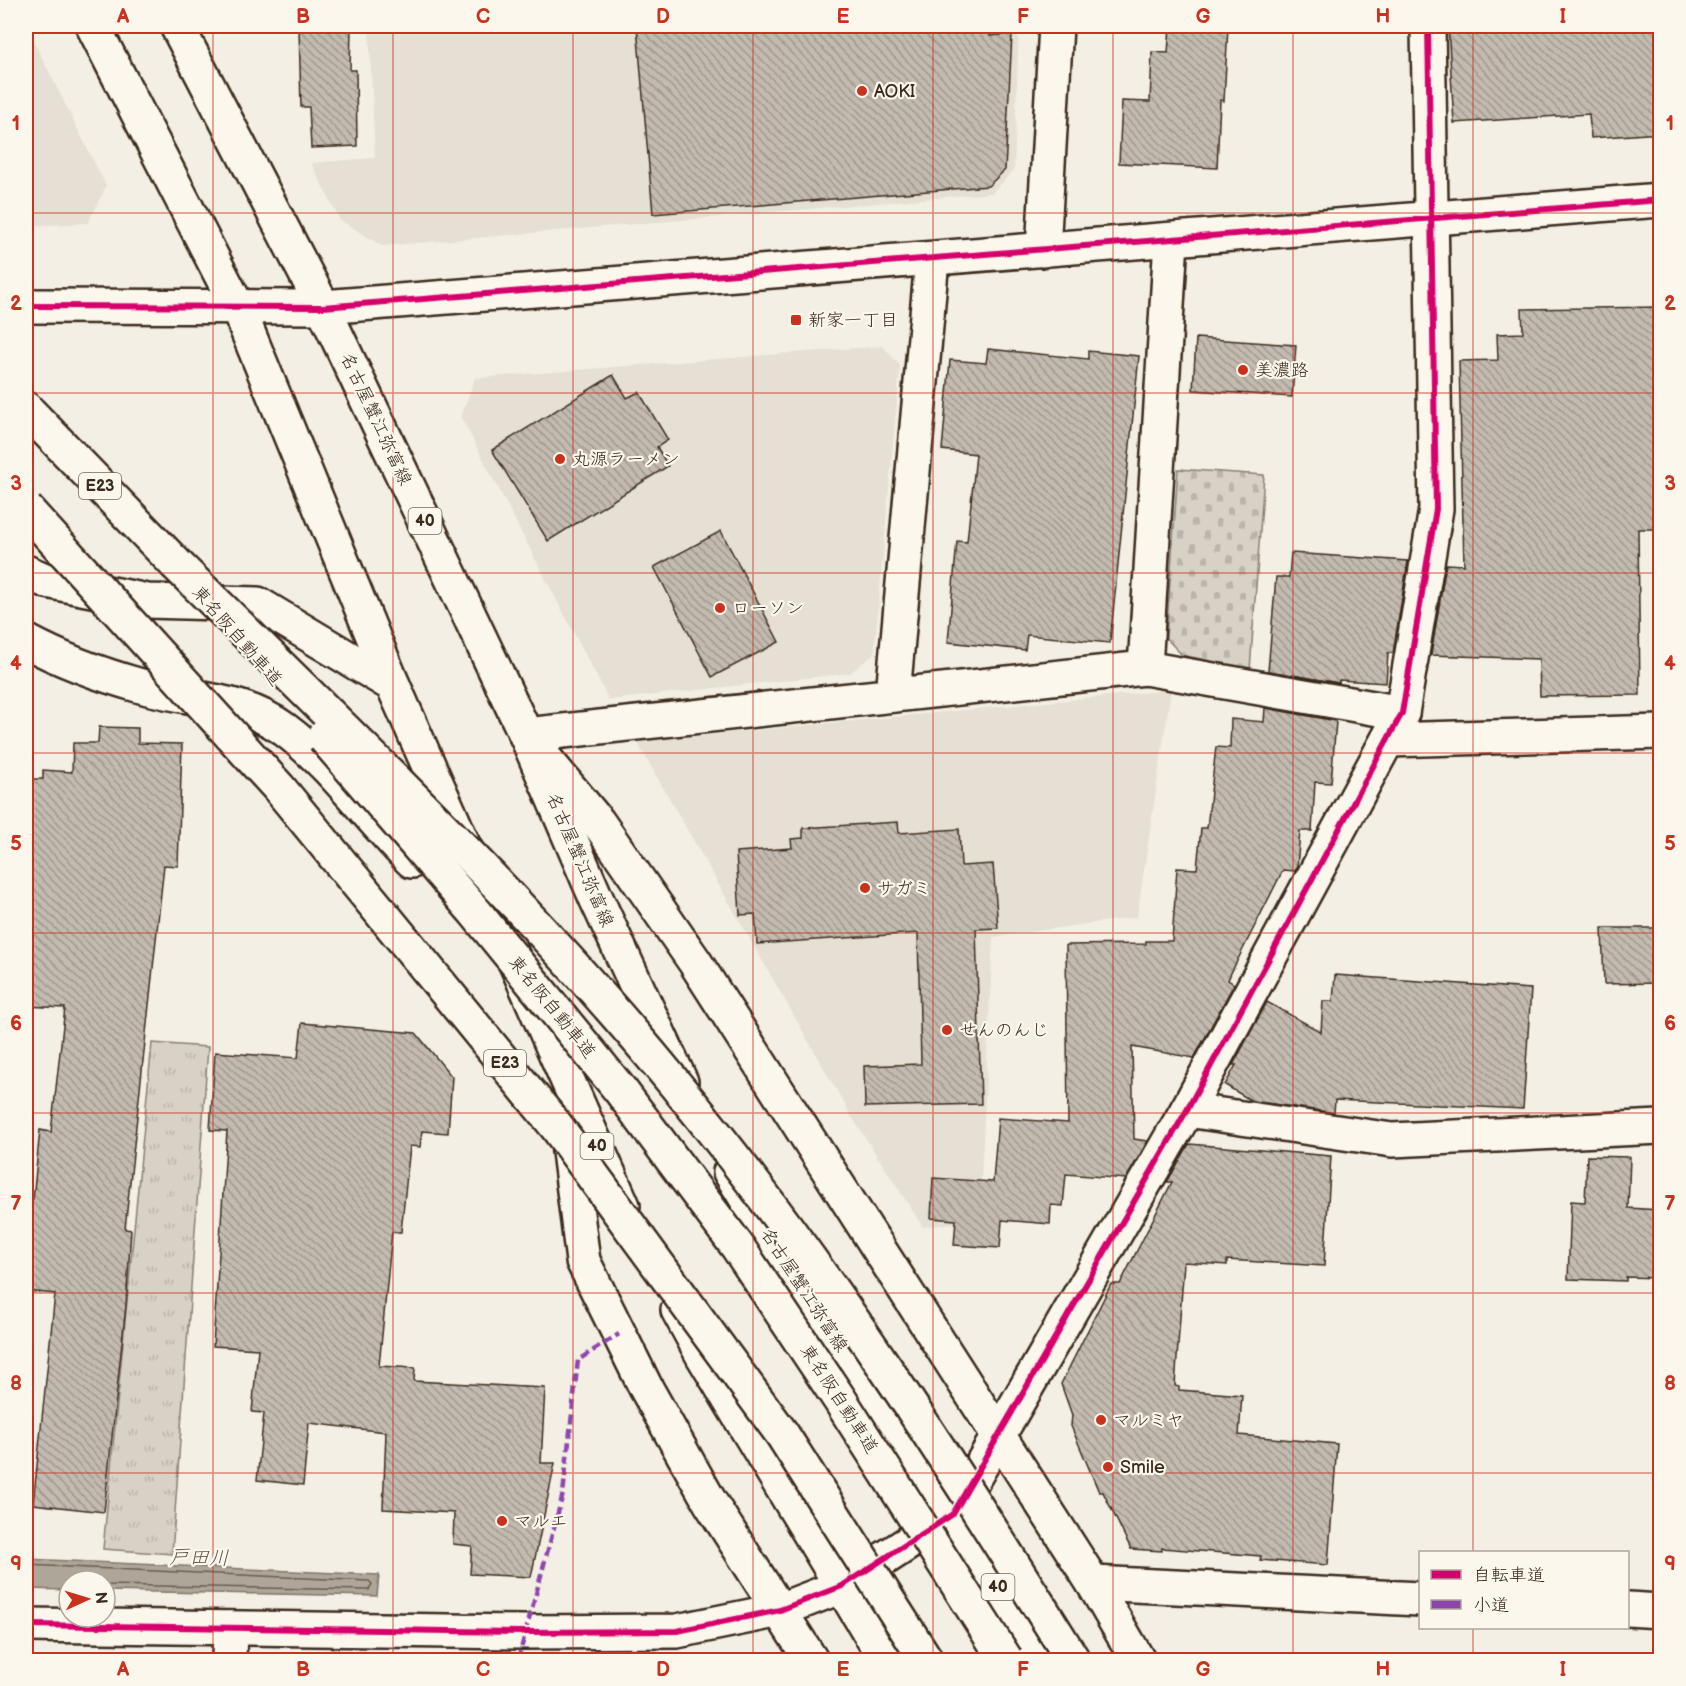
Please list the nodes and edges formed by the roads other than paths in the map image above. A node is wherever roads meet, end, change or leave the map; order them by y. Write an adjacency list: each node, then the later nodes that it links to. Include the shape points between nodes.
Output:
1 (93, 26): 12 (main road, 40)
2 (177, 26): 11 (main road, 名古屋蟹江弥富線 / 40)
3 (1056, 26): 8 (main road)
4 (1428, 26): 6 (main road)
5 (1660, 200): 6 (main road)
6 (1432, 219): 7 (main road); 21 (main road, via 1436,509)
7 (1171, 240): 8 (main road); 18 (main road)
8 (1043, 250): 9 (main road)
9 (932, 259): 11 (main road); 20 (main road)
10 (26, 306): 12 (main road)
11 (323, 307): 12 (main road); 23 (main road, 名古屋蟹江弥富線 / 40)
12 (238, 308): 19 (main road, 40)
13 (26, 409): 15 (main road, 東名阪自動車道 / E23)
14 (26, 509): 41 (main road, E23, bridge, via 279,788 557,1127 782,1434)
15 (175, 563): 42 (main road, 東名阪自動車道 / E23, bridge, via 474,912 621,1091 737,1246); 44 (main road, bridge, via 449,833 555,945 675,1084 781,1220 882,1364)
16 (26, 572): 19 (main road, via 47,581 147,601 258,604)
17 (26, 641): 24 (main road, via 48,653 141,686 239,706 284,729 321,762 442,890)
18 (1145, 668): 20 (main road); 21 (main road)
19 (393, 685): 24 (main road, 40)
20 (893, 695): 23 (main road)
21 (1396, 727): 22 (main road); 26 (main road)
22 (1660, 732)
23 (526, 735): 28 (main road, via 598,822 695,962); 29 (main road, 名古屋蟹江弥富線 / 40, via 670,1060 735,1181 806,1296)
24 (504, 935): 25 (main road, 40)
25 (560, 1065): 31 (main road, 40, via 626,1211 703,1356); 33 (main road, via 583,1261 646,1388 705,1492)
26 (1187, 1110): 27 (main road, via 1392,1140); 28 (main road)
27 (1660, 1127)
28 (999, 1435): 29 (main road); 30 (main road)
29 (953, 1514): 31 (main road); 43 (main road, 名古屋蟹江弥富線 / 40)
30 (1093, 1583): 32 (main road); 45 (main road)
31 (842, 1586): 33 (main road); 40 (main road, 40)
32 (1419, 1599)
33 (780, 1610): 37 (main road, via 677,1631); 39 (main road)
34 (1629, 1610): 35 (main road)
35 (1660, 1611)
36 (26, 1625): 37 (main road)
37 (230, 1628): 38 (main road)
38 (230, 1660)
39 (812, 1660)
40 (886, 1660)
41 (926, 1660)
42 (1006, 1660)
43 (1043, 1660)
44 (1073, 1660)
45 (1138, 1660)

